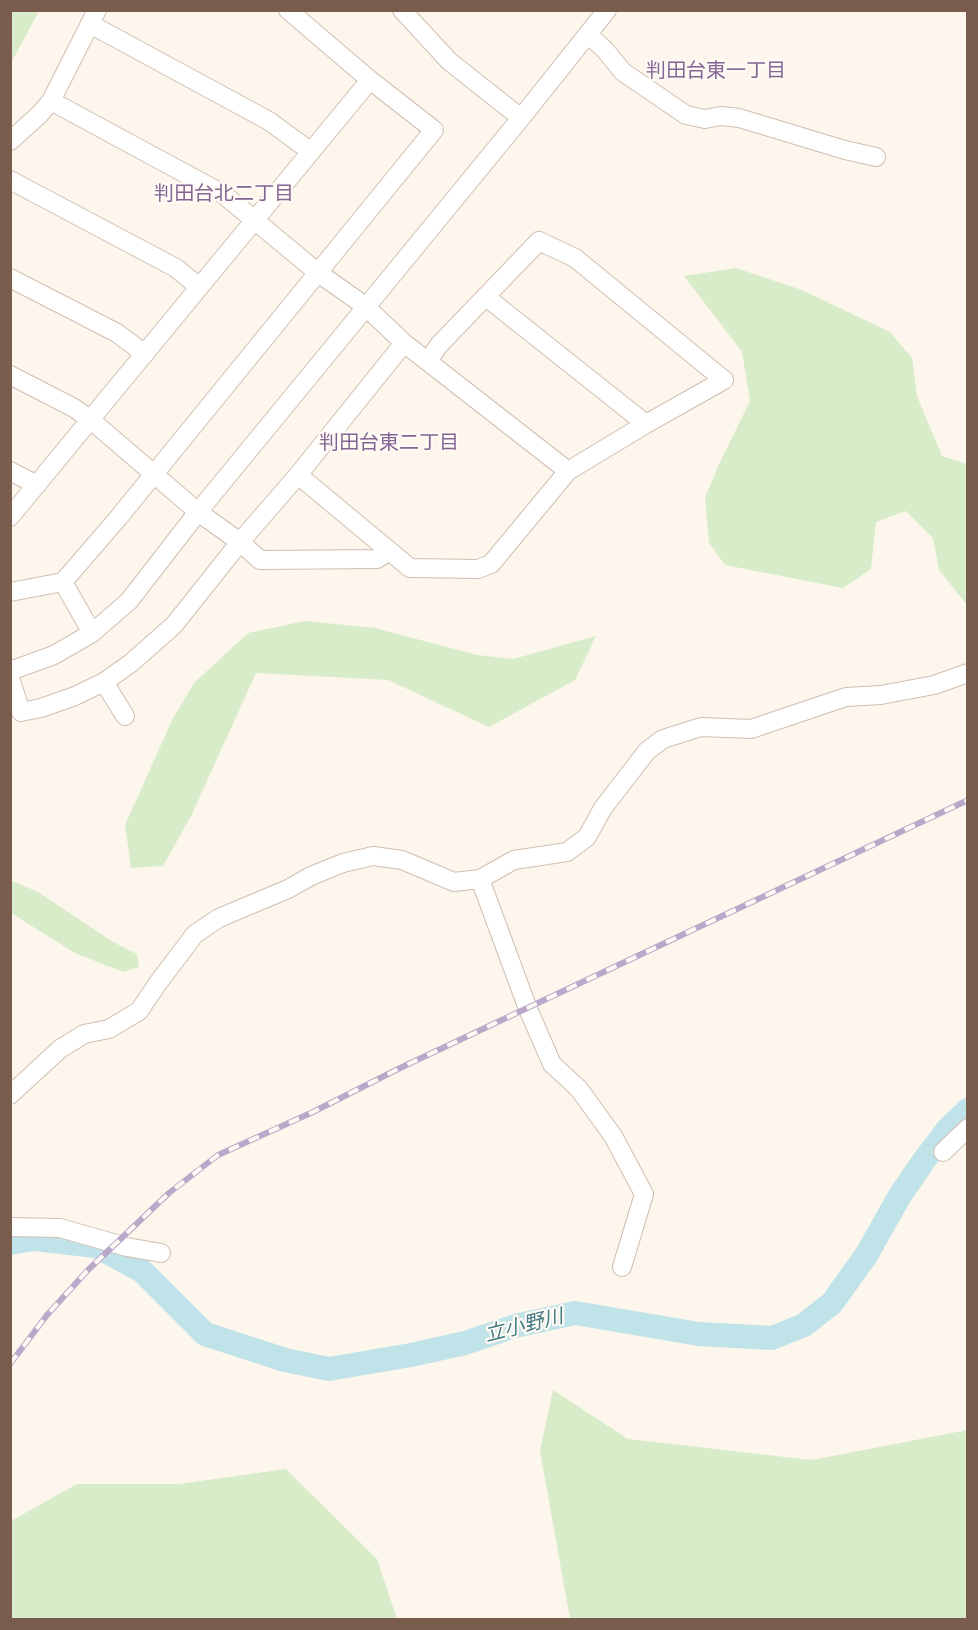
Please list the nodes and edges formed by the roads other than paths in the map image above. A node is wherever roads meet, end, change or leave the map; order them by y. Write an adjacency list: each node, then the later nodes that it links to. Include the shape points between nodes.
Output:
1 (288, 10): 6 (street)
2 (402, 10): 8 (street, via 449,61)
3 (607, 10): 5 (street)
4 (94, 17): 7 (street); 10 (street, via 269,121)
5 (589, 35): 8 (street); 11 (street, via 623,72 686,115 739,118)
6 (370, 80): 10 (street); 14 (street, via 434,130)
7 (51, 101): 9 (street); 13 (street, via 223,194)
8 (521, 118): 18 (street)
9 (10, 141)
10 (310, 151): 13 (street)
11 (876, 157)
12 (10, 180): 16 (street, via 176,268)
13 (255, 221): 14 (street); 16 (street)
14 (317, 272): 18 (street); 27 (street)
15 (10, 278): 20 (street, via 117,333)
16 (200, 287): 20 (street)
17 (486, 297): 21 (street); 24 (street); 24 (street, via 539,241 575,258 724,380)
18 (365, 306): 19 (street); 30 (street)
19 (404, 343): 21 (street); 28 (street)
20 (145, 354): 23 (street)
21 (428, 360): 26 (street)
22 (10, 375): 23 (street)
23 (91, 420): 27 (street); 29 (street)
24 (646, 424): 26 (street)
25 (10, 471): 29 (street)
26 (568, 471): 33 (street, via 491,564 478,569 410,568)
27 (154, 473): 30 (street); 34 (street)
28 (298, 475): 32 (street); 33 (street)
29 (37, 485): 31 (street)
30 (198, 512): 32 (street); 36 (street, via 129,601)
31 (10, 517)
32 (240, 542): 33 (street, via 260,560 377,559); 40 (street, via 174,625)
33 (388, 552)
34 (63, 582): 35 (street); 36 (street)
35 (10, 592)
36 (92, 633): 37 (street, via 54,655)
37 (10, 671)
38 (968, 673): 42 (street, via 934,685 846,697 751,729 701,727 663,739 647,751 603,808 587,837 567,852 514,860)
39 (10, 678): 40 (street, via 21,712 50,705)
40 (104, 682): 41 (street)
41 (124, 716)
42 (480, 879): 43 (street, via 454,882 402,860 373,856 344,863 219,918 195,934 140,1011 109,1029 84,1034 60,1049); 48 (street, via 552,1064 579,1089 613,1136 644,1194)
43 (12, 1092)
44 (968, 1128): 45 (street)
45 (943, 1152)
46 (10, 1227): 47 (street, via 60,1228)
47 (161, 1253)
48 (622, 1267)

